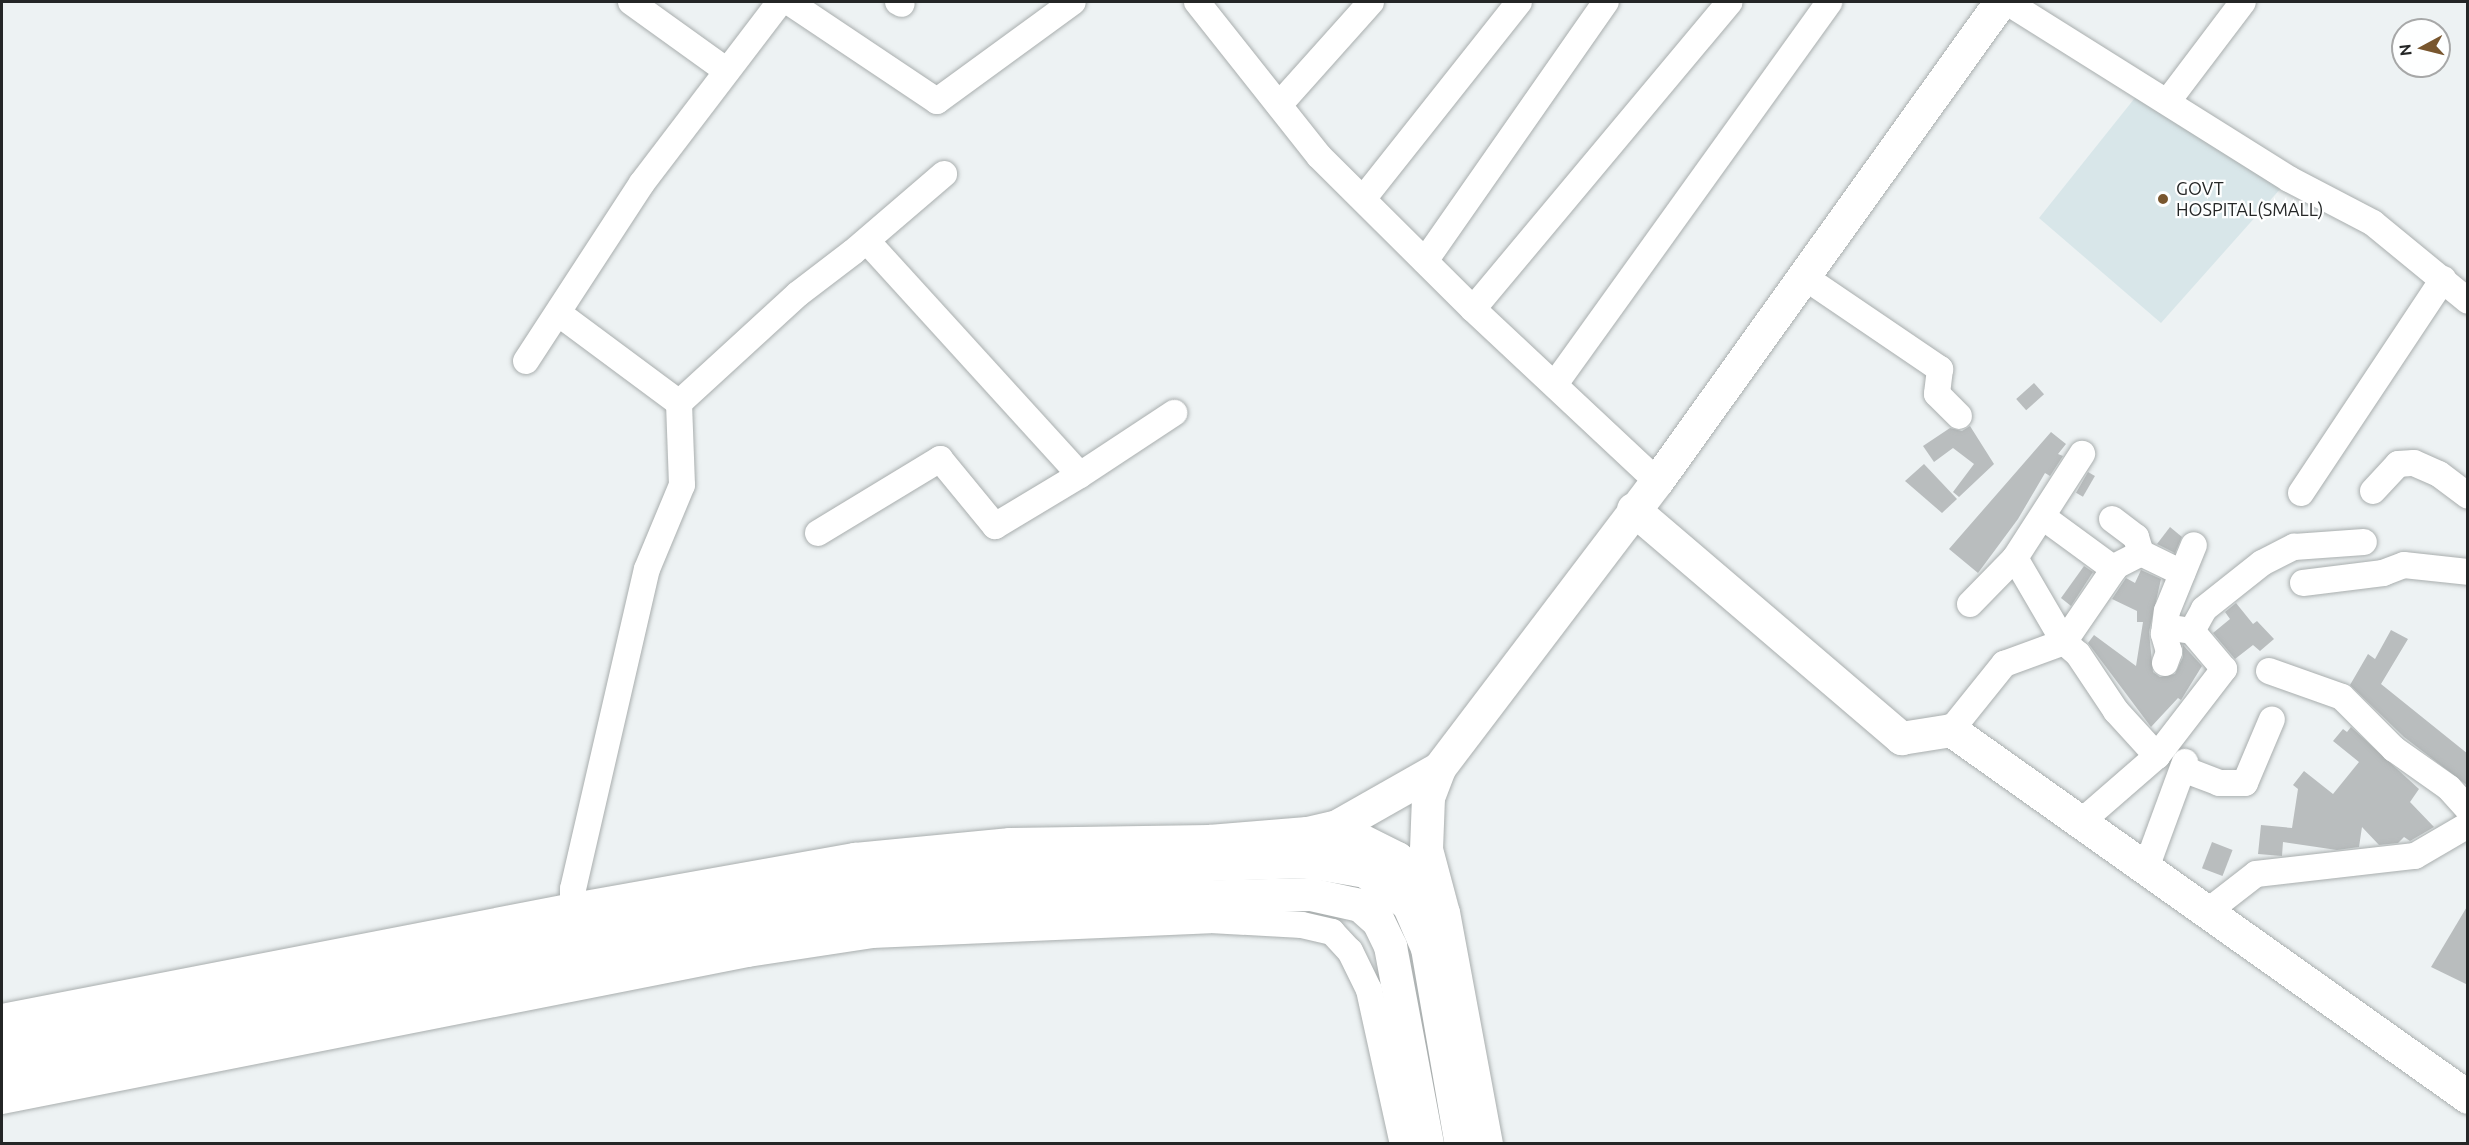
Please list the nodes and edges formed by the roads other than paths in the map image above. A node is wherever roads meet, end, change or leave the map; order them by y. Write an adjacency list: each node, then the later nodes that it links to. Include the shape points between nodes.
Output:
1 (631, 2): 14 (street)
2 (780, 2): 14 (street)
3 (789, 2): 4 (street, via 936,100)
4 (1073, 2)
5 (1197, 2): 16 (street)
6 (1371, 2): 16 (street)
7 (1520, 2): 18 (street)
8 (1606, 2): 20 (street)
9 (1730, 2): 24 (street)
10 (1829, 2): 27 (street)
11 (2000, 2): 21 (main road)
12 (2007, 2): 15 (street, via 2142,89)
13 (2243, 2): 15 (street)
14 (727, 71): 25 (street, via 642,183)
15 (2168, 101): 22 (street, via 2289,180 2373,223)
16 (1279, 105): 18 (street, via 1319,156)
17 (944, 174): 19 (street)
18 (1362, 199): 20 (street)
19 (867, 241): 28 (street, via 798,294); 32 (street)
20 (1425, 261): 24 (street)
21 (1803, 276): 30 (street, via 1940,369 1937,393); 33 (main road)
22 (2443, 279): 23 (street); 35 (street)
23 (2468, 301)
24 (1473, 309): 27 (street)
25 (558, 313): 26 (street); 28 (street)
26 (526, 361)
27 (1555, 384): 33 (street)
28 (679, 403): 65 (street, via 682,484 646,569 573,890)
29 (1174, 413): 32 (street)
30 (1959, 416)
31 (2082, 454): 38 (street)
32 (1080, 476): 40 (street, via 995,526 940,459)
33 (1657, 481): 37 (main road)
34 (2373, 491): 36 (street, via 2398,464 2414,463 2439,474)
35 (2301, 493)
36 (2468, 496)
37 (1633, 510): 56 (main road, via 1900,738); 58 (main road)
38 (2043, 517): 44 (street); 45 (street)
39 (2112, 519): 43 (street, via 2136,537)
40 (818, 533)
41 (2364, 542): 51 (street, via 2294,547 2262,563 2204,609)
42 (2194, 545): 47 (street)
43 (2141, 553): 45 (street); 47 (street)
44 (2015, 558): 49 (street); 52 (street)
45 (2114, 569): 52 (street)
46 (2468, 572): 48 (street, via 2404,565 2383,573)
47 (2182, 573): 50 (street)
48 (2303, 583)
49 (1970, 604)
50 (2165, 627): 51 (street); 53 (street, via 2169,652)
51 (2192, 631): 57 (street, via 2224,669)
52 (2064, 642): 56 (street, via 2004,664); 57 (street, via 2078,654 2116,711)
53 (2165, 663)
54 (2269, 671): 59 (street, via 2342,697 2394,749 2449,789)
55 (2272, 719): 63 (street, via 2245,783 2219,783 2184,766)
56 (1951, 730): 60 (main road)
57 (2157, 756): 60 (street)
58 (1439, 768): 62 (main road, via 1338,826); 67 (main road, via 1428,797 1426,849)
59 (2468, 809)
60 (2081, 822): 63 (main road)
61 (2468, 825): 66 (street, via 2415,856 2256,874)
62 (1307, 833): 65 (main road, via 1209,841 1010,844 855,859); 67 (main road, via 1355,837 1397,858 1422,881)
63 (2146, 868): 66 (main road)
64 (1232, 894): 68 (main road); 71 (main road, via 1310,894 1360,905 1378,921 1390,946); 72 (main road, via 1061,900 861,914 583,961)
65 (573, 909): 69 (main road)
66 (2207, 912): 73 (main road)
67 (1443, 913): 78 (main road)
68 (1210, 920): 71 (street, via 1302,925 1332,932 1350,951); 74 (street, via 872,935 748,954)
69 (2, 1020)
70 (2, 1046): 77 (main road, via 580,933 859,886 1053,869 1305,861 1365,871 1408,904 1427,948)
71 (1399, 1061): 75 (street); 76 (main road)
72 (2, 1076)
73 (2468, 1097)
74 (2, 1101)
75 (1403, 1143)
76 (1427, 1143)
77 (1461, 1143)
78 (1486, 1143)

